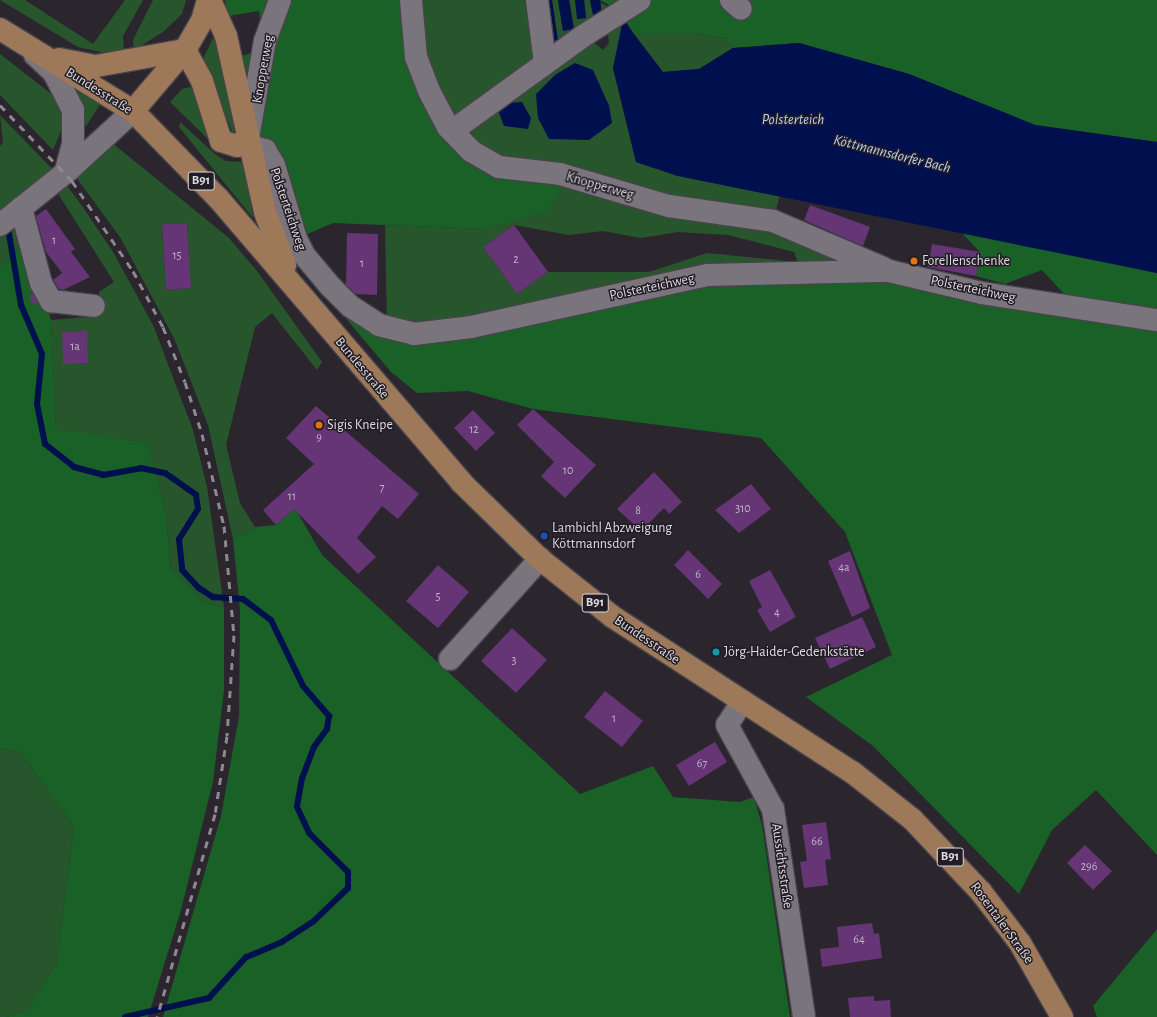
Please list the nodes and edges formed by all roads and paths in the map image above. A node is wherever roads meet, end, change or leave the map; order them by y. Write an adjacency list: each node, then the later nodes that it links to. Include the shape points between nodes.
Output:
1 (209, 0): 8 (main road, via 202,20); 12 (main road, via 226,36)
2 (280, 0): 12 (street, Knopperweg, via 266,41)
3 (410, 0): 11 (street, Knopperweg, via 416,57 429,91)
4 (537, 0): 9 (street)
5 (640, 0): 9 (street)
6 (0, 29): 7 (main road, Bundesstraße / B91)
7 (24, 45): 8 (main road, via 67,62 96,66); 10 (main road, Bundesstraße / B91); 13 (street, via 54,73 73,110 73,144)
8 (185, 50): 10 (main road); 12 (main road, via 202,81 221,141 237,146)
9 (545, 63): 11 (street)
10 (133, 111): 13 (street); 17 (main road, Bundesstraße / B91, via 218,198)
11 (452, 131): 16 (street, Knopperweg, via 471,151 499,167 560,174 669,206 773,221)
12 (249, 142): 16 (street, Polsterteichweg, via 265,150 274,165 296,239 304,256 350,306 379,325 414,334 471,327 708,275); 17 (main road, via 272,238)
13 (59, 179): 14 (street)
14 (21, 208): 15 (street); 18 (street, via 41,283 51,301)
15 (0, 225)
16 (889, 271): 19 (street, Polsterteichweg, via 982,293)
17 (302, 295): 20 (main road, Bundesstraße / B91, via 450,471)
18 (94, 306)
19 (1157, 320)
20 (540, 559): 21 (street); 22 (main road, Bundesstraße / B91, via 613,617)
21 (450, 659)
22 (742, 702): 23 (main road, Bundesstraße / B91); 24 (street, Aussichtsstraße, via 727,726 753,768 773,809)
23 (796, 737): 25 (main road, Rosentaler Straße / B91, via 886,797 934,839 981,892 1020,943)
24 (804, 1017)
25 (1062, 1017)

